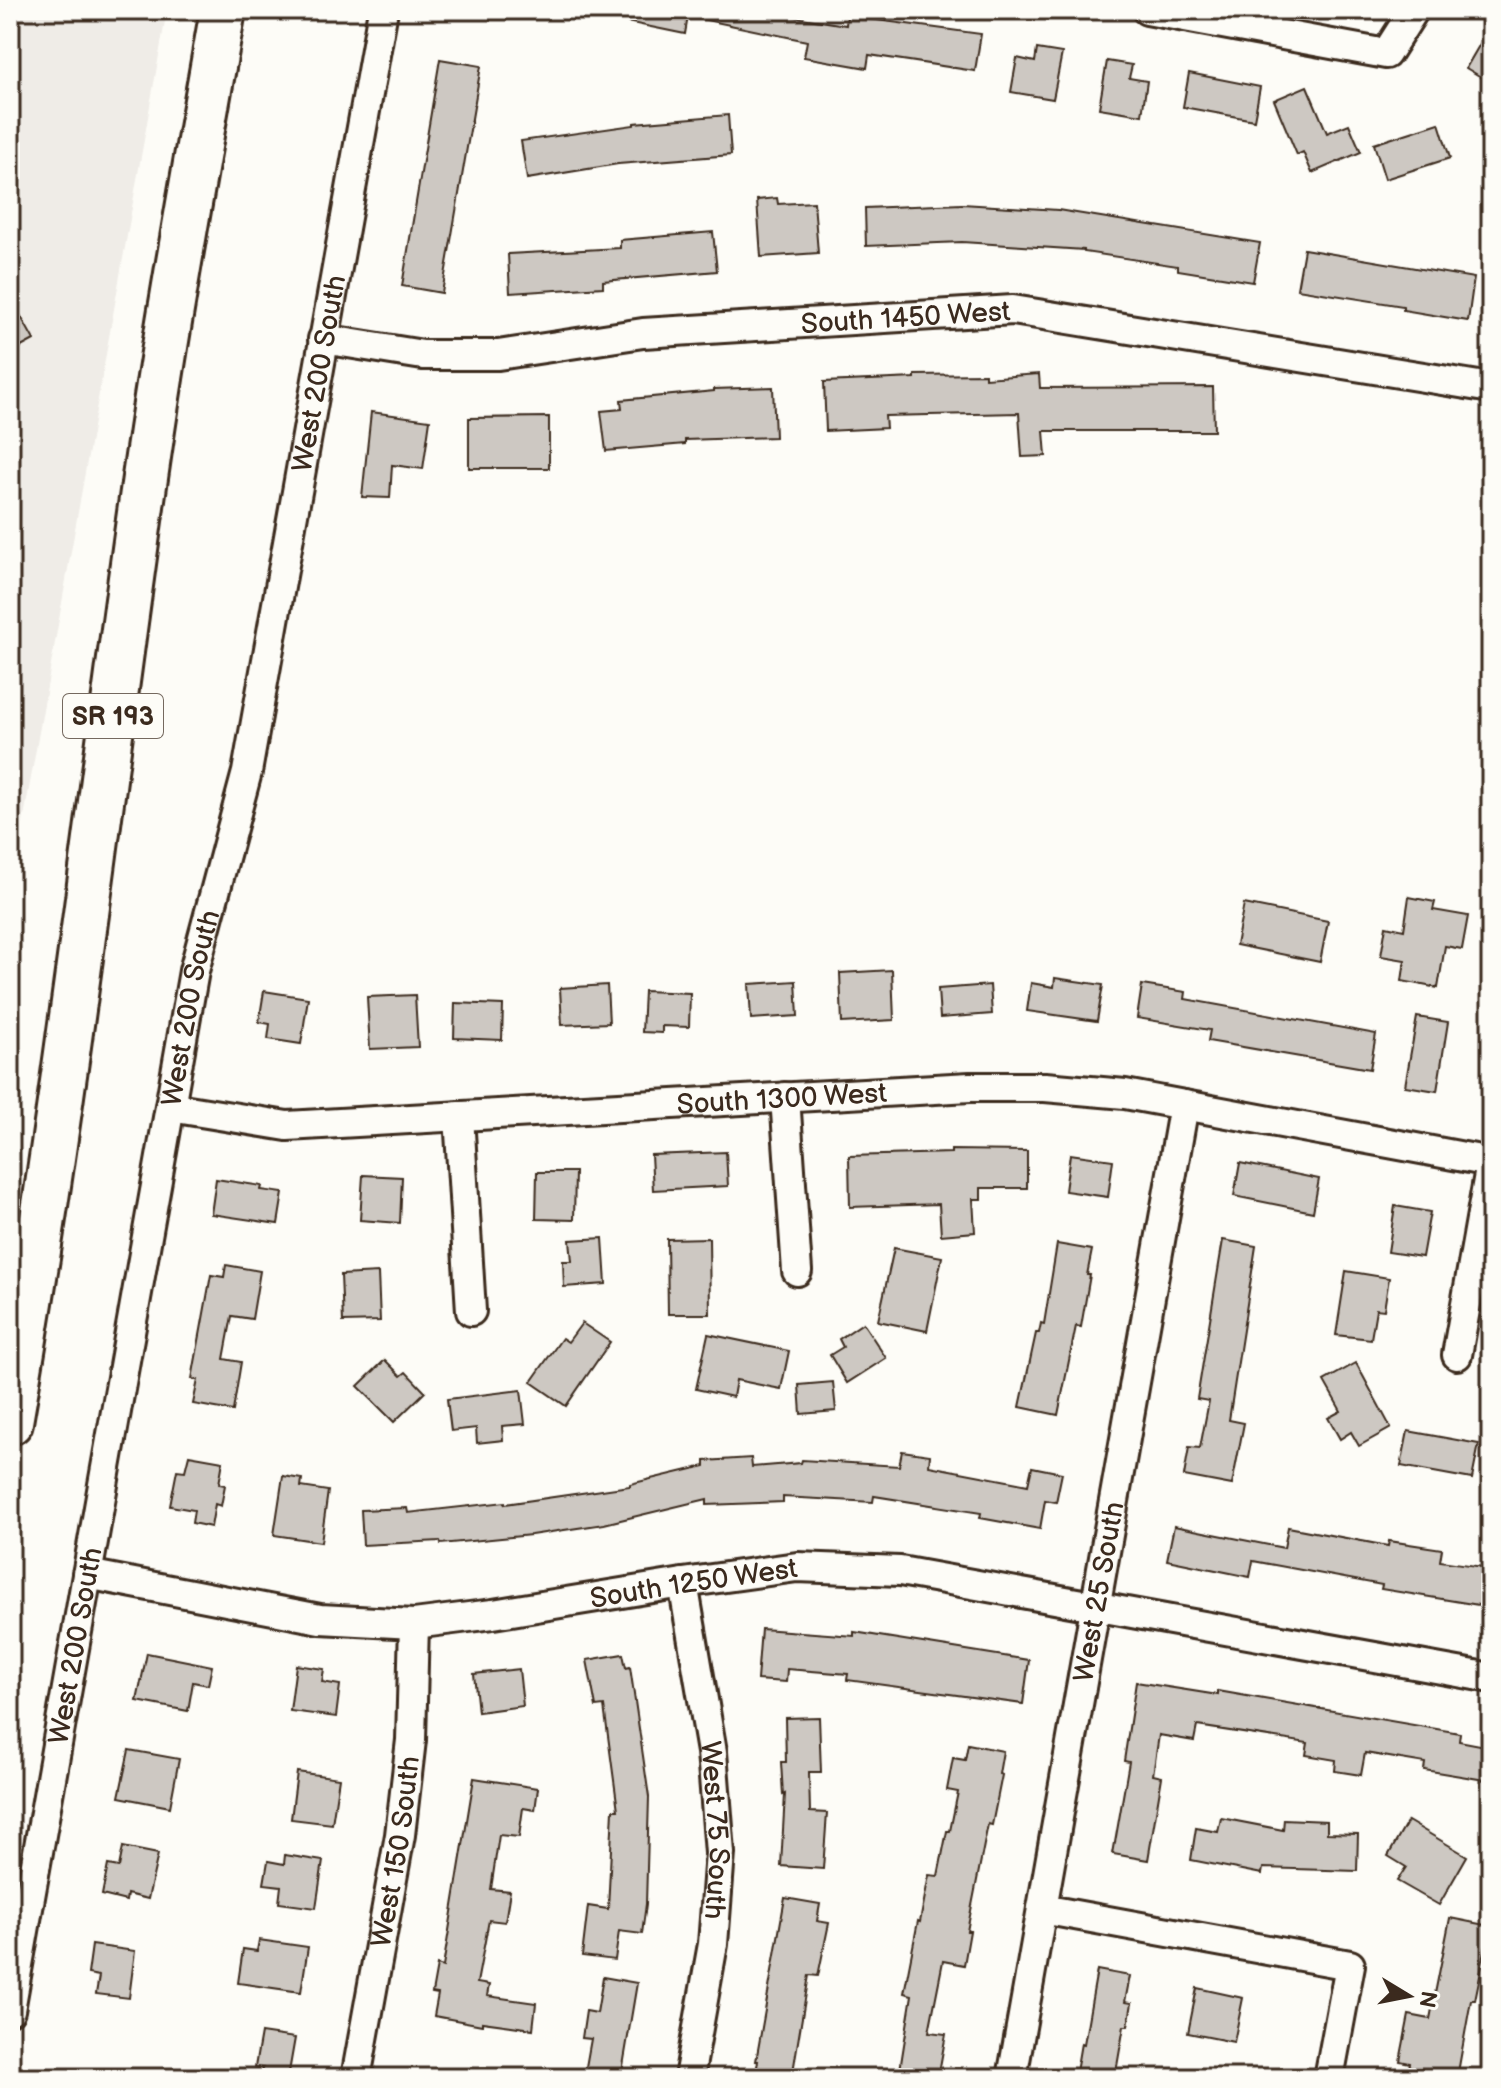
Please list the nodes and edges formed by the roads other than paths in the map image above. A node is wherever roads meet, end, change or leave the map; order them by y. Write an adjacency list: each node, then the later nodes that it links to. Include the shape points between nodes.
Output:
1 (223, 10): 15 (main road, SR 193, via 142,502)
2 (383, 10): 5 (street, West 200 South)
3 (1147, 10): 4 (street, via 1386,54)
4 (1414, 10)
5 (323, 339): 6 (street, South 1450 West, via 423,355 498,355 643,333 1013,310); 9 (street, West 200 South, via 247,772 194,971)
6 (1488, 387)
7 (785, 1097): 8 (street, South 1300 West, via 1045,1087); 10 (street, South 1300 West); 12 (street)
8 (1184, 1105): 11 (street, South 1300 West); 18 (street, West 25 South)
9 (170, 1107): 10 (street, South 1300 West, via 287,1126); 16 (street, West 200 South)
10 (459, 1116): 13 (street)
11 (1491, 1162): 14 (street)
12 (797, 1271)
13 (471, 1311)
14 (1457, 1355)
15 (10, 1422)
16 (87, 1574): 19 (street, South 1250 West, via 320,1619); 22 (street, West 200 South)
17 (683, 1583): 18 (street, South 1250 West, via 797,1567 900,1571); 19 (street, South 1250 West); 24 (street, West 75 South, via 712,1752 720,1853 713,1944)
18 (1095, 1606): 20 (street, South 1250 West); 21 (street, West 25 South)
19 (414, 1624): 23 (street, West 150 South, via 411,1740 400,1835)
20 (1491, 1678)
21 (1042, 1909): 25 (street, West 25 South); 26 (street, via 1350,1965)
22 (10, 2010)
23 (356, 2078)
24 (689, 2078)
25 (1012, 2078)
26 (1329, 2078)

